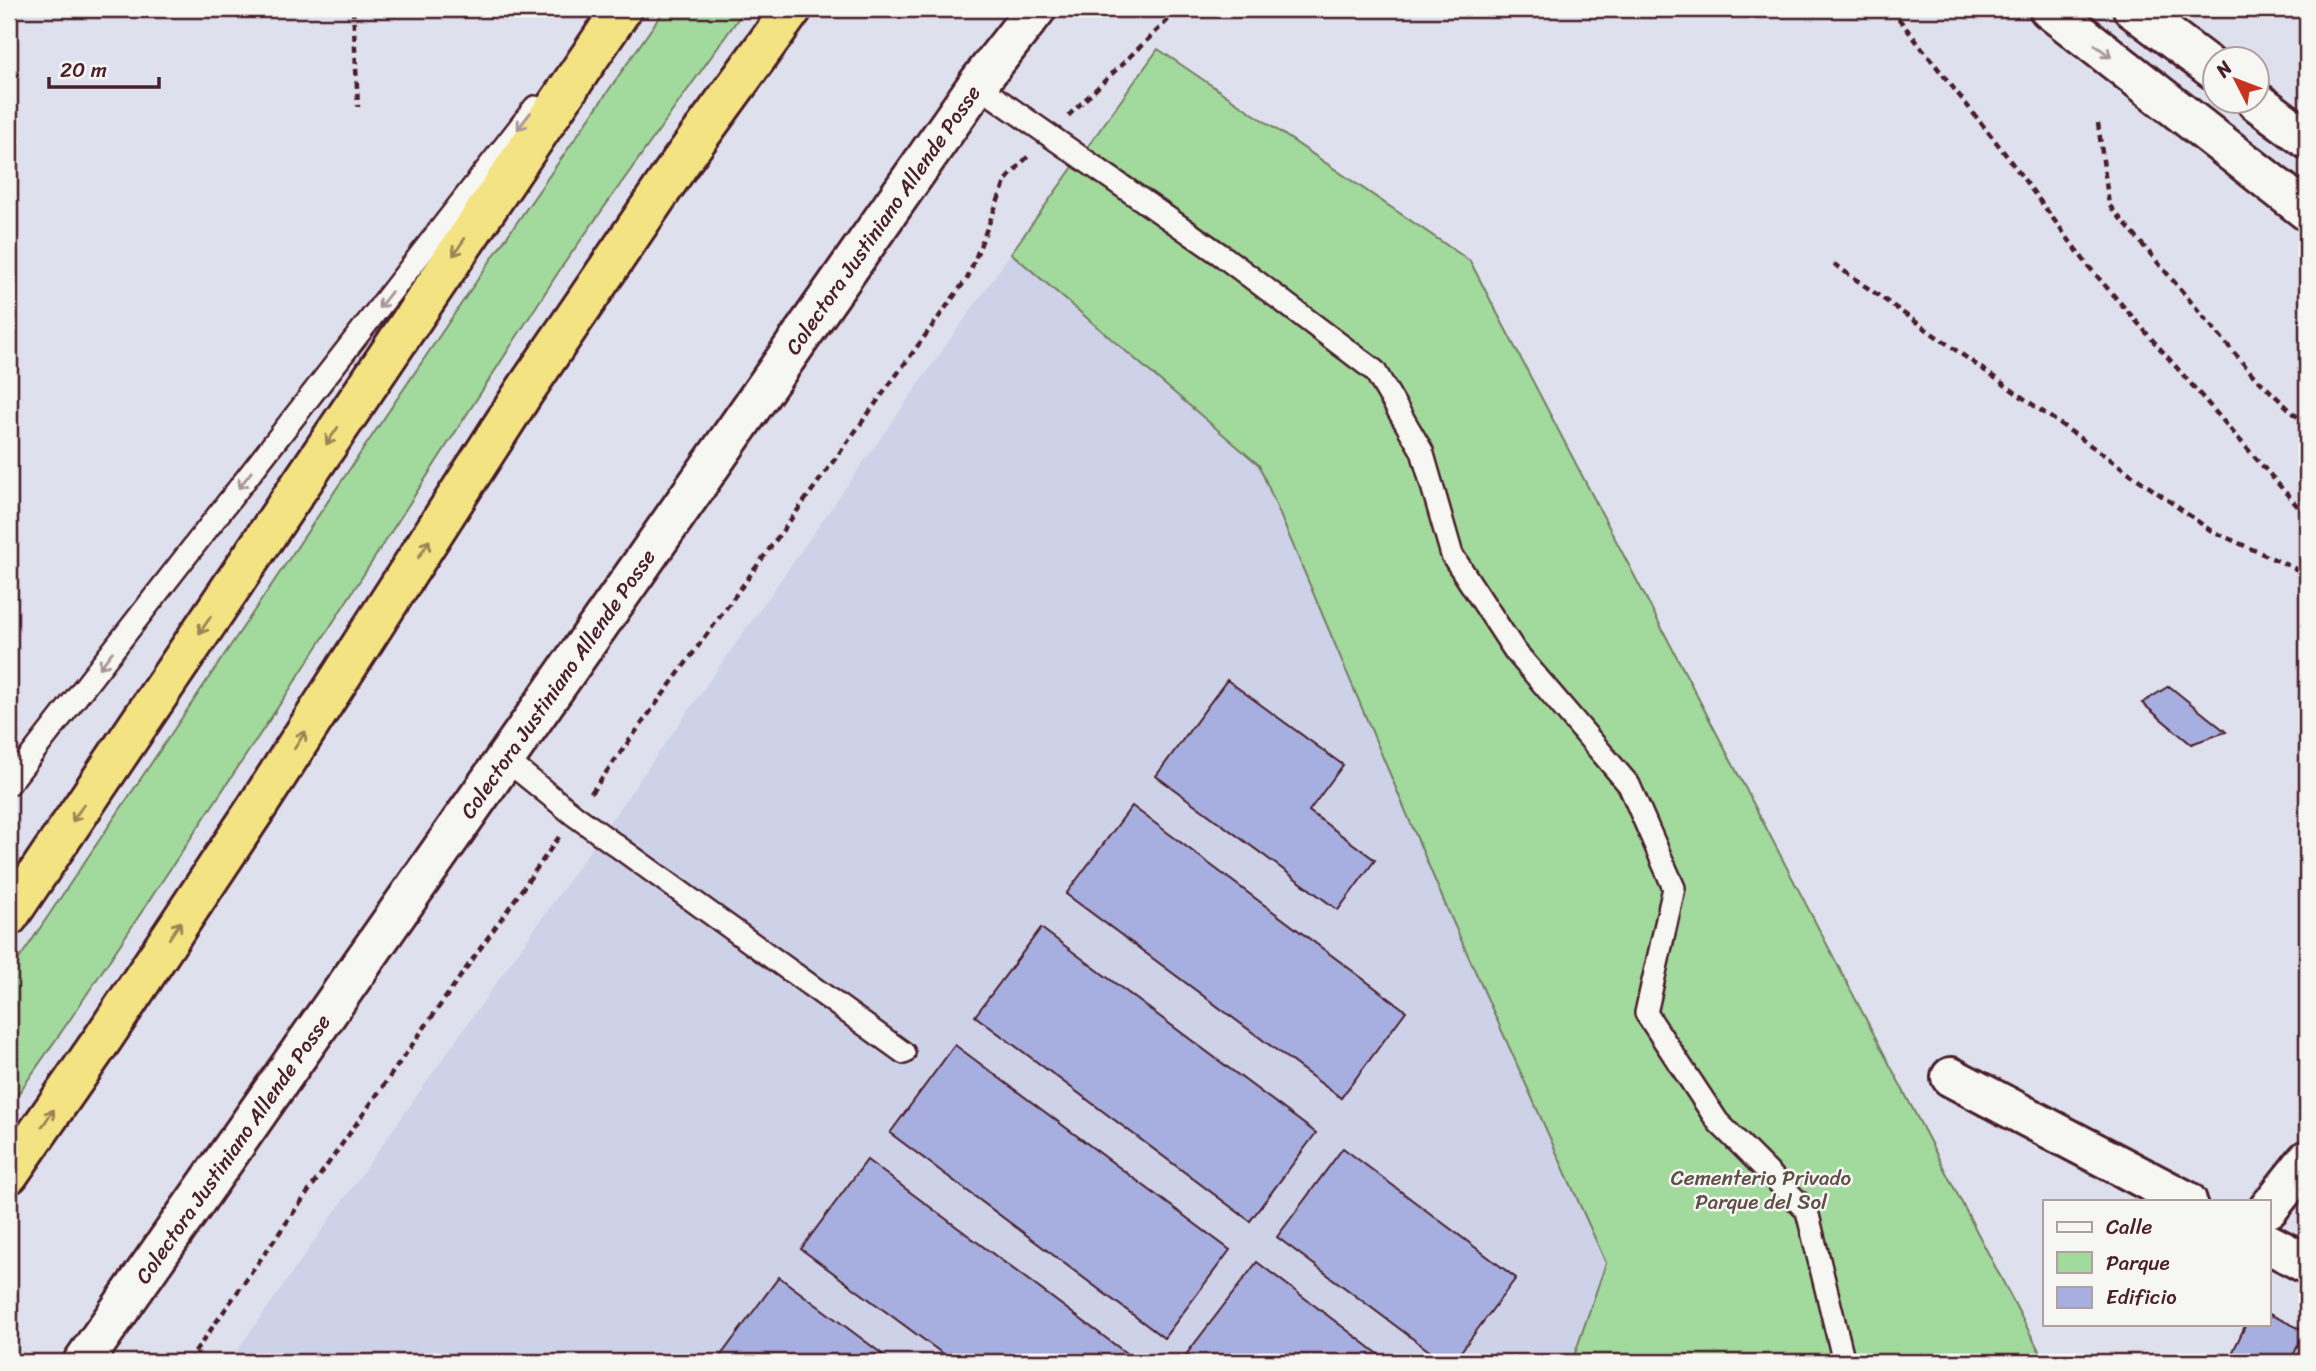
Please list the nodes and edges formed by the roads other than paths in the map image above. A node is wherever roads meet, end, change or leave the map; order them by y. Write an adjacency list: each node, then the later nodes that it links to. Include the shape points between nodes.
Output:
1 (611, 9): 13 (lane, one-way to 13)
2 (622, 9): 14 (highway, one-way to 14)
3 (792, 9): 18 (highway, one-way to 3, via 255,810 524,392)
4 (1036, 9): 8 (main road, Colectora Justiniano Allende Posse)
5 (2049, 9): 11 (main road, one-way to 11)
6 (2133, 9): 7 (main road)
7 (2200, 59)
8 (977, 85): 12 (main road, Colectora Justiniano Allende Posse); 24 (lane, via 1224,257 1375,371 1422,451 1452,555 1515,652 1629,785 1674,888 1646,1013 1717,1122 1807,1211)
9 (2270, 112): 10 (main road)
10 (2307, 139)
11 (2307, 211)
12 (505, 759): 15 (lane, via 575,815); 23 (main road, Colectora Justiniano Allende Posse)
13 (9, 784)
14 (9, 916)
15 (904, 1053)
16 (1951, 1077): 19 (main road)
17 (2307, 1160): 20 (main road)
18 (9, 1174)
19 (2185, 1200)
20 (2270, 1207)
21 (2270, 1245): 22 (main road)
22 (2307, 1264)
23 (83, 1362)
24 (1844, 1362)

